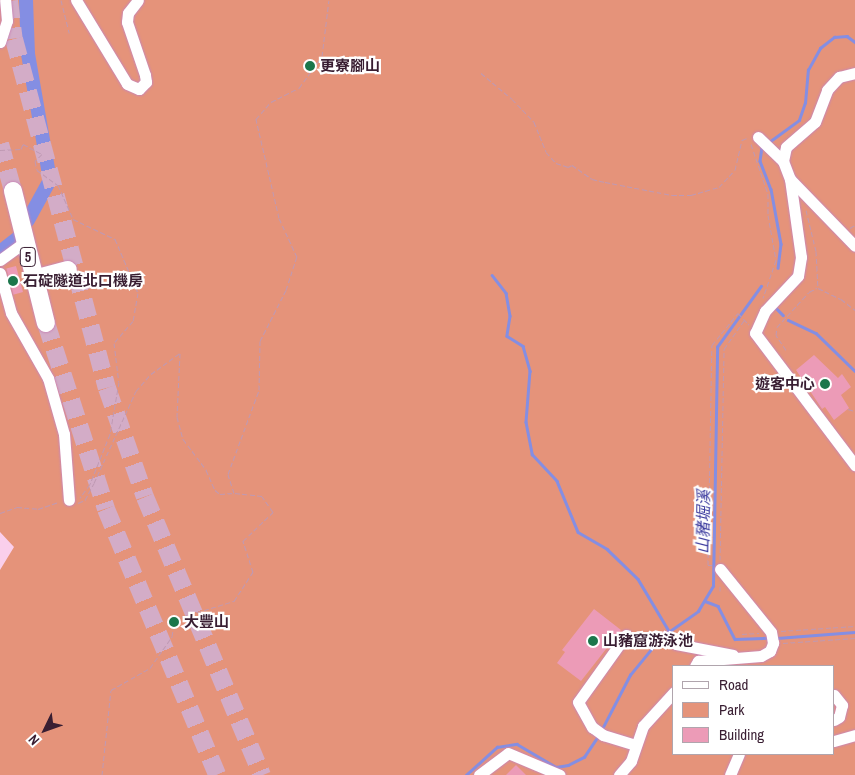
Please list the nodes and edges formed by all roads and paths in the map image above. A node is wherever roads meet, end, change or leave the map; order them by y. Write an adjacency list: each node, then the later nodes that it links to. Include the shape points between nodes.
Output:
1 (5, 0): 7 (street, via 7,21)
2 (61, 0): 6 (path)
3 (76, 0): 4 (street, via 127,84 139,89 146,82 145,75 127,22 128,13)
4 (138, 0)
5 (329, 0): 32 (path, via 322,56 299,88 271,102 256,119 279,218 297,257 286,290 260,341 259,390 228,474)
6 (69, 33)
7 (0, 42)
8 (481, 73): 24 (path, via 534,122 546,152 556,163 572,165 592,179 672,196 691,195 719,187 735,170 742,140 750,138 768,194 768,215 776,260 763,298)
9 (855, 73): 12 (street, via 839,77 827,90 815,122 786,148)
10 (758, 137): 12 (street)
11 (0, 150): 33 (path, via 21,149 23,144 42,154 35,161 37,170 58,185 73,219 115,239 138,293 133,321 114,343 119,382 108,440 84,496)
12 (783, 161): 13 (street)
13 (790, 179): 15 (street); 24 (street, via 801,257 798,276)
14 (13, 191): 16 (highway, 5)
15 (808, 194): 17 (street); 22 (path, via 806,210 816,251)
16 (25, 242): 18 (street); 21 (highway, 5)
17 (855, 246)
18 (0, 260)
19 (68, 270): 21 (highway)
20 (0, 273): 33 (street, via 11,313 48,378 64,434)
21 (34, 279): 26 (highway, 5)
22 (818, 288): 23 (path); 28 (path, via 809,292 777,327 776,334)
23 (855, 310)
24 (765, 311): 27 (street)
25 (745, 319): 27 (path); 35 (path, via 738,313 712,345); 36 (path, via 724,349)
26 (46, 323)
27 (755, 333): 31 (street)
28 (786, 350)
29 (848, 409): 30 (path)
30 (855, 411)
31 (855, 465)
32 (234, 493): 33 (path, via 220,494 215,490 206,470 183,439 177,417 180,353 151,374 136,391 123,426 85,500 80,503); 53 (path, via 262,496 273,512 242,541 253,572 234,600 175,619 172,636 150,668 110,690)
33 (69, 500): 34 (path, via 38,509 17,507)
34 (0, 513)
35 (708, 566)
36 (720, 569): 37 (path); 42 (street)
37 (720, 591)
38 (855, 626): 42 (path)
39 (742, 634): 42 (path)
40 (626, 635): 51 (street, via 578,702 592,727 603,735)
41 (666, 637): 44 (street, via 676,644)
42 (772, 638): 43 (path); 44 (street, via 770,651)
43 (855, 638)
44 (752, 659): 45 (street, via 698,661)
45 (696, 665)
46 (672, 694): 51 (street, via 643,726)
47 (835, 696): 48 (street, via 842,705 839,717)
48 (835, 719)
49 (855, 735): 50 (street)
50 (835, 741)
51 (636, 745): 56 (street, via 631,761)
52 (739, 755): 57 (street)
53 (102, 775)
54 (479, 775): 55 (street, via 508,753)
55 (560, 775)
56 (619, 775)
57 (730, 775)

